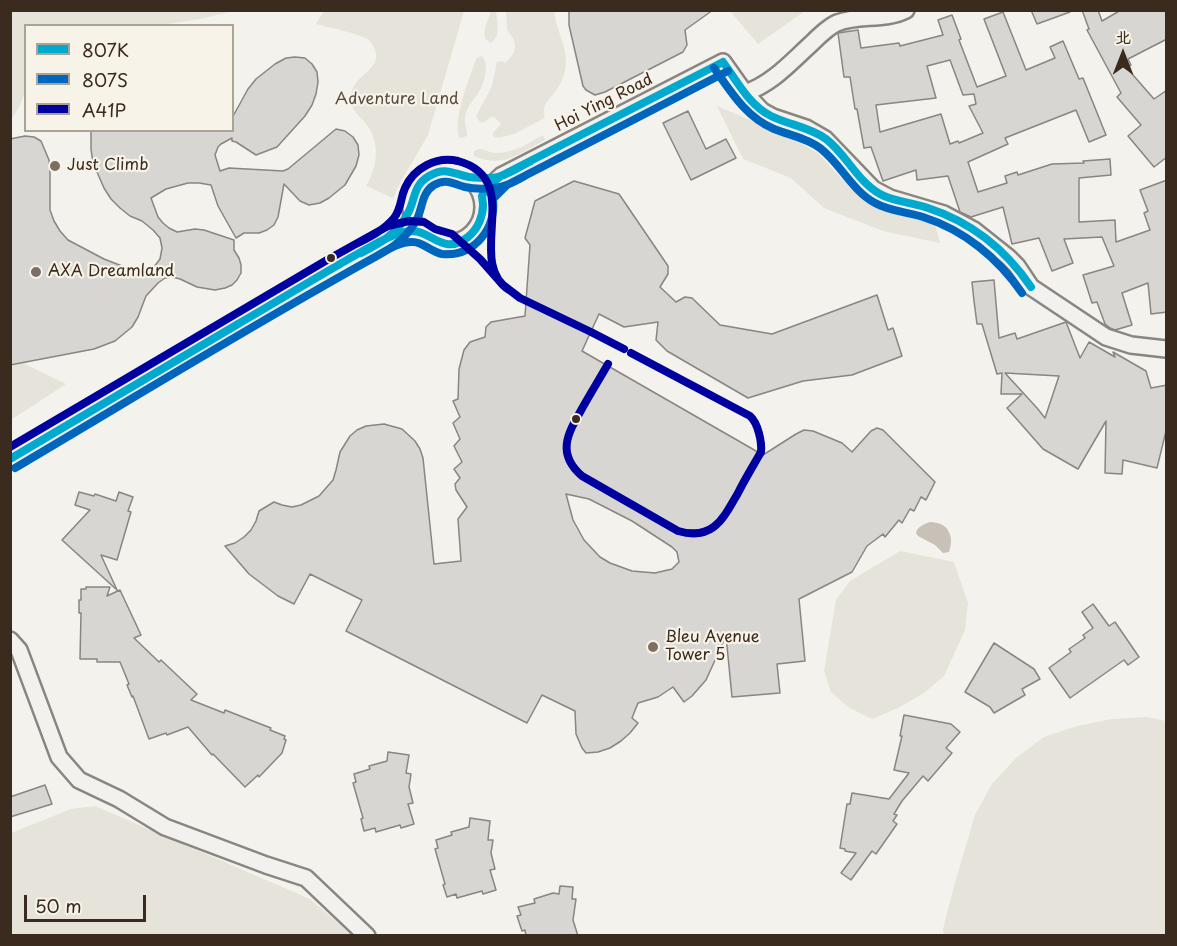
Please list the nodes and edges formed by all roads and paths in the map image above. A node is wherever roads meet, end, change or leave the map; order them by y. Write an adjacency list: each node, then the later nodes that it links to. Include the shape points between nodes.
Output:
1 (906, 10): 2 (street, via 890,17 836,23 772,80)
2 (745, 93): 4 (street, Hoi Ying Road, via 723,62); 9 (street, via 762,111 825,139 881,194 944,214 974,230 1008,257 1031,287 1085,324 1131,345)
3 (467, 176): 4 (street, Hoi Ying Road); 5 (street); 6 (street, Hoi Ying Road, via 443,171 426,177 415,190)
4 (501, 176): 5 (street, Hoi Ying Road)
5 (482, 196): 7 (street, Hoi Ying Road, via 481,221 467,237 441,242)
6 (411, 208): 7 (street); 8 (street, Hoi Ying Road)
7 (421, 232): 8 (street, Hoi Ying Road)
8 (392, 236): 10 (street, Hoi Ying Road)
9 (1167, 349)
10 (10, 459)
11 (10, 640): 12 (street, via 19,650 59,757 79,780 165,827 306,878)
12 (367, 936)

